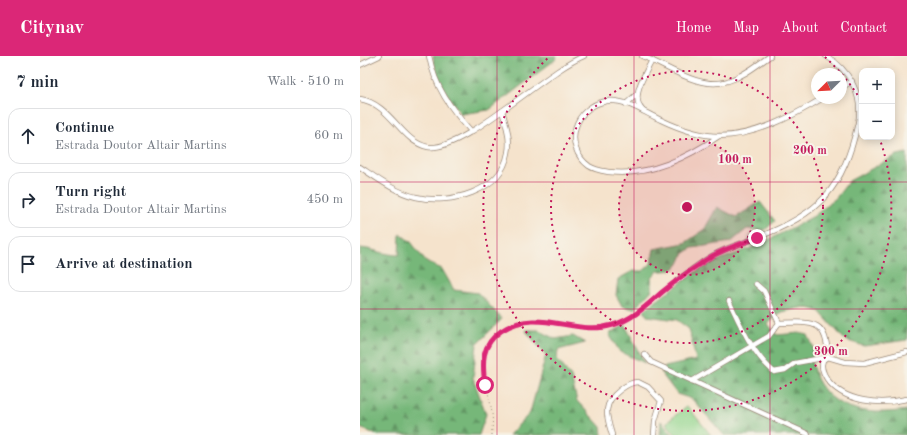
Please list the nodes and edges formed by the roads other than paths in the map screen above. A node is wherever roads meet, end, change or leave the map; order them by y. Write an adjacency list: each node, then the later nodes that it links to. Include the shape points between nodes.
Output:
1 (379, 56): 8 (street)
2 (429, 56): 17 (street, via 434,79 442,94)
3 (584, 56): 15 (street, via 557,70)
4 (642, 56): 7 (street)
5 (770, 56): 7 (street, via 729,81 710,84 696,81)
6 (826, 56): 9 (street, via 844,70)
7 (652, 60): 11 (street)
8 (360, 64)
9 (852, 81): 10 (street); 20 (street, via 859,104 854,139 844,170 818,205 791,223 714,254)
10 (847, 84)
11 (637, 94): 13 (street); 16 (street, via 639,106)
12 (360, 99): 17 (street, via 379,106 407,135 428,147 448,144)
13 (626, 104): 16 (street); 18 (street, via 613,101 598,104 583,113 573,135 574,144 577,153 591,167 623,174 637,172 686,156)
14 (812, 104): 18 (street, via 786,119 749,131)
15 (502, 111): 17 (street); 19 (street, via 509,142 507,158 495,178 475,192 446,199 416,197 385,184)
16 (645, 112): 18 (street, via 685,129)
17 (471, 132)
18 (719, 136)
19 (360, 167)
20 (677, 281)
21 (756, 284): 23 (street, via 764,291)
22 (729, 301): 24 (street)
23 (779, 323): 24 (street, via 769,336); 27 (street, via 804,322 815,325 822,330 826,338)
24 (751, 346): 27 (street, via 774,372 785,370 795,362); 28 (street)
25 (907, 352): 27 (street, via 864,363 845,362)
26 (644, 354): 28 (street, via 651,362)
27 (828, 357): 29 (street, via 821,365 823,373 829,382 854,399)
28 (692, 381): 30 (street)
29 (907, 399)
30 (808, 434)
31 (612, 435): 32 (street, via 606,410 609,399 633,382 641,382 661,401 655,420)
32 (654, 435)

